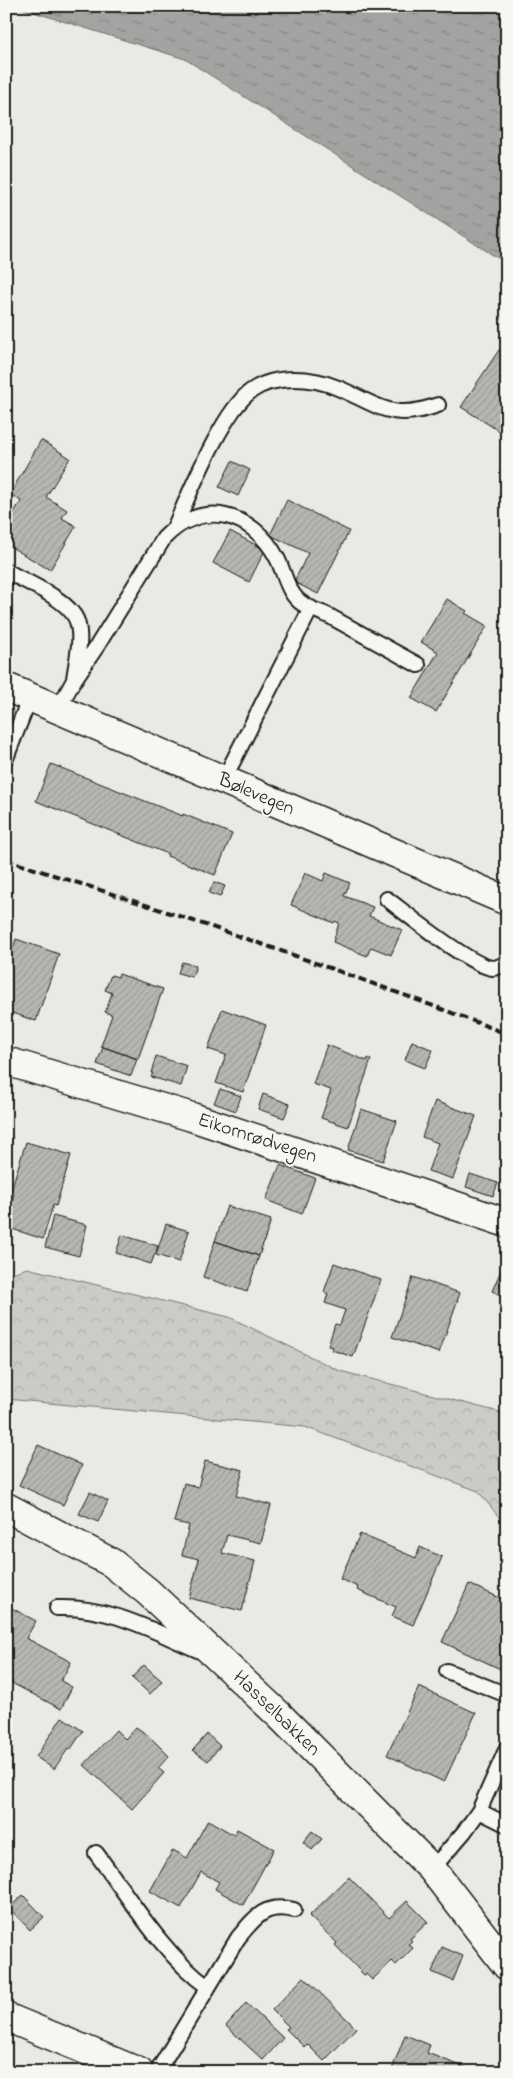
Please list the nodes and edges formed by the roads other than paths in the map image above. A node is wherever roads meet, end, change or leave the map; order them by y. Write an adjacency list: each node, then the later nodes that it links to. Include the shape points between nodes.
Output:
1 (438, 405): 2 (lane, via 422,411 399,413 381,409 337,387 304,378 260,386 250,392 231,414 201,467)
2 (175, 526): 4 (lane, via 188,519 211,514 244,522 261,536 277,558 291,591 302,604); 6 (lane, via 164,538)
3 (6, 571): 6 (lane, via 69,608 78,623)
4 (311, 608): 5 (lane); 10 (lane)
5 (418, 665)
6 (74, 680): 8 (lane)
7 (18, 692): 8 (street, Bølevegen); 9 (lane)
8 (58, 709): 10 (street, Bølevegen)
9 (6, 758)
10 (223, 780): 12 (street, Bølevegen)
11 (387, 899): 13 (lane, via 483,966 494,968)
12 (507, 901)
13 (507, 963)
14 (6, 1061): 15 (street, Eikornrødvegen, via 192,1117)
15 (507, 1223)
16 (6, 1507): 18 (street, Hasselbakken, via 112,1563)
17 (57, 1608): 18 (lane, via 78,1607 116,1615)
18 (221, 1660): 25 (street, Hasselbakken)
19 (447, 1671): 20 (lane)
20 (507, 1695)
21 (507, 1748): 22 (lane)
22 (478, 1811): 23 (lane); 25 (lane)
23 (507, 1825)
24 (96, 1853): 28 (lane, via 166,1948)
25 (432, 1869): 27 (street, Hasselbakken)
26 (294, 1910): 28 (lane, via 281,1907 267,1909 253,1919)
27 (507, 1966)
28 (208, 1987): 31 (lane)
29 (6, 2016): 30 (street)
30 (139, 2072)
31 (157, 2072)

